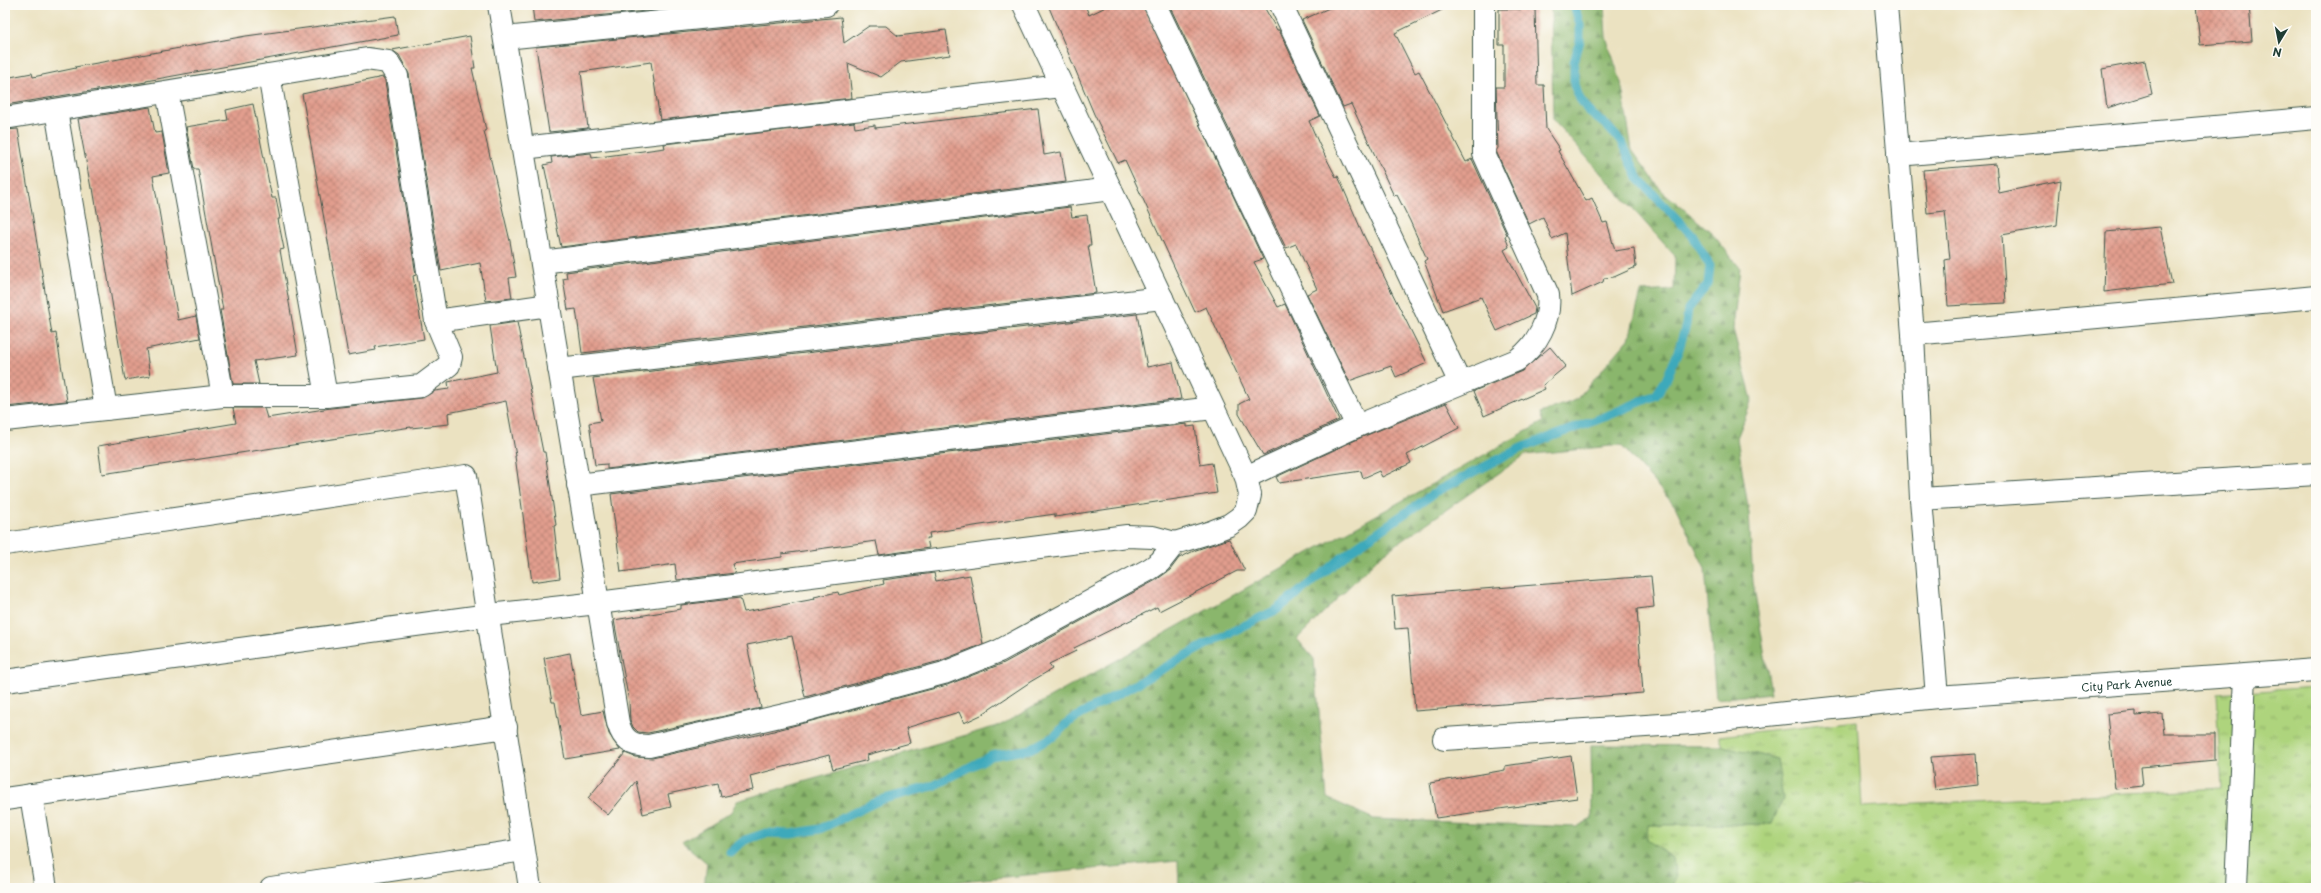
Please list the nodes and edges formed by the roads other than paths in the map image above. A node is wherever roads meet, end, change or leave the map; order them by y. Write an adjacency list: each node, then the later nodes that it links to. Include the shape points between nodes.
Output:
1 (499, 5): 8 (street)
2 (826, 5): 8 (street)
3 (1024, 5): 10 (street)
4 (1155, 5): 31 (street)
5 (1281, 5): 25 (street)
6 (1484, 5): 25 (street, via 1484,154 1544,283 1549,305 1540,334 1524,355)
7 (1886, 5): 16 (street)
8 (505, 38): 15 (street)
9 (269, 75): 11 (street); 22 (street, via 367,59 388,62 397,76); 27 (street)
10 (1062, 86): 15 (street); 17 (street)
11 (167, 92): 12 (street); 26 (street)
12 (56, 110): 13 (street); 29 (street)
13 (5, 118)
14 (2316, 118): 16 (street)
15 (523, 148): 18 (street)
16 (1898, 155): 23 (street)
17 (1110, 189): 18 (street); 20 (street)
18 (542, 262): 21 (street)
19 (2316, 297): 23 (street)
20 (1162, 298): 24 (street); 28 (street)
21 (549, 305): 22 (street); 24 (street)
22 (436, 321): 27 (street, via 451,357 449,365 421,386)
23 (1913, 334): 35 (street)
24 (559, 369): 34 (street)
25 (1460, 383): 31 (street)
26 (223, 396): 27 (street); 29 (street)
27 (326, 396)
28 (1213, 408): 33 (street); 34 (street)
29 (106, 409): 30 (street)
30 (5, 420)
31 (1357, 426): 33 (street)
32 (2316, 474): 35 (street)
33 (1246, 478): 36 (street, via 1250,496 1246,511 1240,518 1211,532)
34 (578, 485): 38 (street)
35 (1921, 499): 43 (street)
36 (1175, 543): 38 (street, via 1153,537 1127,536); 38 (street, via 1160,562 1150,569 999,651 944,673 806,710 649,746 632,744 621,734)
37 (5, 544): 39 (street, via 466,476)
38 (598, 603): 39 (street)
39 (489, 615): 42 (street); 44 (street)
40 (2316, 670): 41 (street, City Park Avenue)
41 (2245, 675): 43 (street, City Park Avenue); 52 (street)
42 (5, 681)
43 (1937, 697): 45 (street, City Park Avenue, via 1692,723)
44 (506, 727): 46 (street); 48 (street)
45 (1444, 739)
46 (31, 795): 47 (street); 49 (street)
47 (5, 799)
48 (524, 850): 50 (street); 51 (street)
49 (46, 888)
50 (271, 888)
51 (530, 888)
52 (2236, 888)

